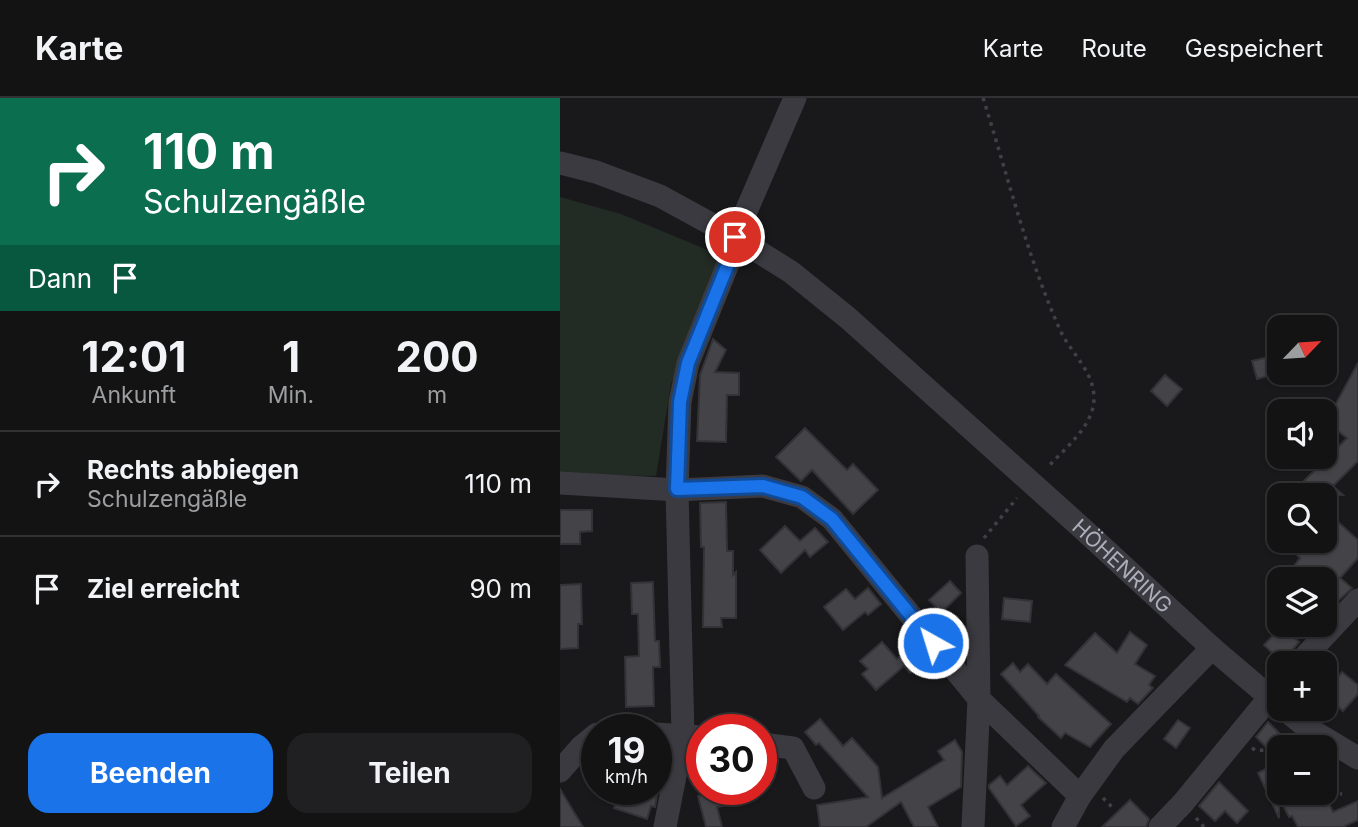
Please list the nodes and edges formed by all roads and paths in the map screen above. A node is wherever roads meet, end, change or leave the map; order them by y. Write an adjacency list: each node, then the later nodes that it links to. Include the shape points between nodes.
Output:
1 (795, 98): 4 (street)
2 (983, 98): 6 (path, via 1028,247 1062,334 1092,383 1094,397 1093,411 1083,429)
3 (560, 163): 4 (street, HÖHENRING, via 660,197)
4 (735, 237): 6 (street, HÖHENRING, via 791,272 848,318); 7 (street, via 688,363 680,402)
5 (560, 484): 7 (street)
6 (1032, 484): 8 (path, via 984,539); 10 (street, HÖHENRING)
7 (677, 489): 13 (street, via 763,486 802,497 832,519); 15 (street)
8 (977, 556): 13 (street)
9 (1358, 600): 11 (street)
10 (1212, 648): 12 (street, HÖHENRING); 25 (street, via 1114,749)
11 (1310, 651)
12 (1267, 690)
13 (979, 699): 25 (street); 27 (street)
14 (1267, 711): 29 (street)
15 (691, 714)
16 (1301, 721): 20 (street, HÖHENRING)
17 (777, 746): 22 (street, via 793,748)
18 (581, 747): 21 (street)
19 (686, 756): 26 (street)
20 (1358, 758)
21 (560, 771)
22 (814, 788)
23 (1337, 793): 24 (path)
24 (1342, 794)
25 (1080, 796): 28 (street)
26 (665, 827)
27 (973, 827)
28 (1063, 827)
29 (1160, 827)

